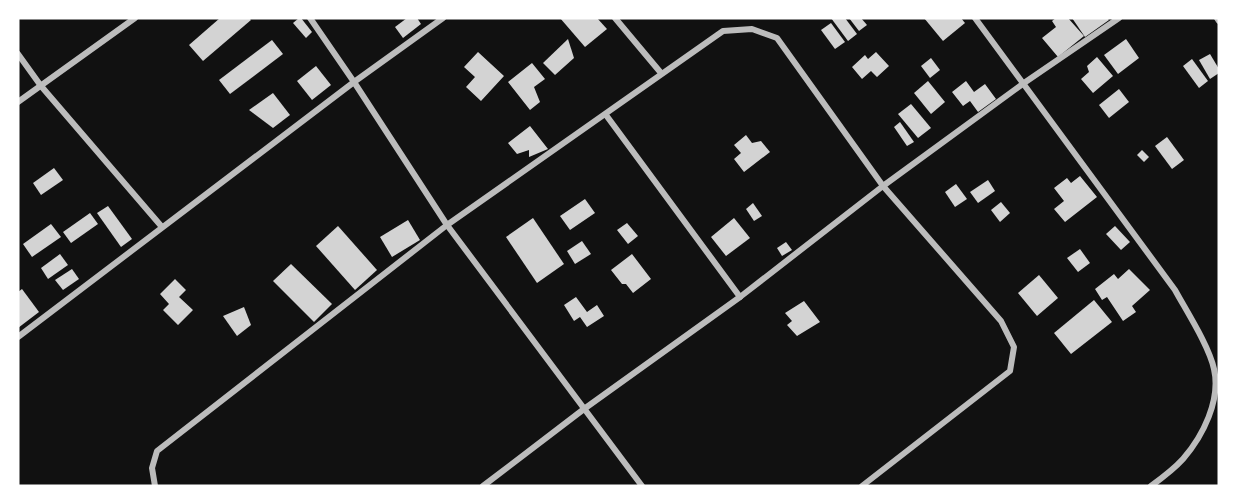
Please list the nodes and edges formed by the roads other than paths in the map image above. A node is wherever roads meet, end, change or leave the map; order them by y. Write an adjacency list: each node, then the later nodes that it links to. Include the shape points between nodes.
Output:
1 (135, 18): 11 (street)
2 (310, 18): 9 (street)
3 (443, 18): 9 (street)
4 (615, 18): 8 (street)
5 (975, 18): 10 (street)
6 (1119, 18): 10 (street)
7 (18, 54): 11 (street)
8 (662, 73): 13 (street); 14 (street, via 723,31 752,29 777,38)
9 (354, 82): 15 (street); 16 (street)
10 (1024, 83): 14 (street); 24 (street, via 1174,290 1214,368 1216,394 1210,416 1184,458)
11 (40, 86): 12 (street); 16 (street)
12 (18, 102)
13 (606, 115): 15 (street); 17 (street)
14 (883, 186): 17 (street); 23 (street, via 1001,321 1014,347 1010,370)
15 (447, 225): 19 (street); 20 (street, via 157,451 152,468)
16 (162, 227): 18 (street)
17 (740, 297): 19 (street)
18 (18, 337)
19 (584, 409): 21 (street); 22 (street)
20 (155, 486)
21 (483, 486)
22 (642, 486)
23 (862, 486)
24 (1151, 486)

